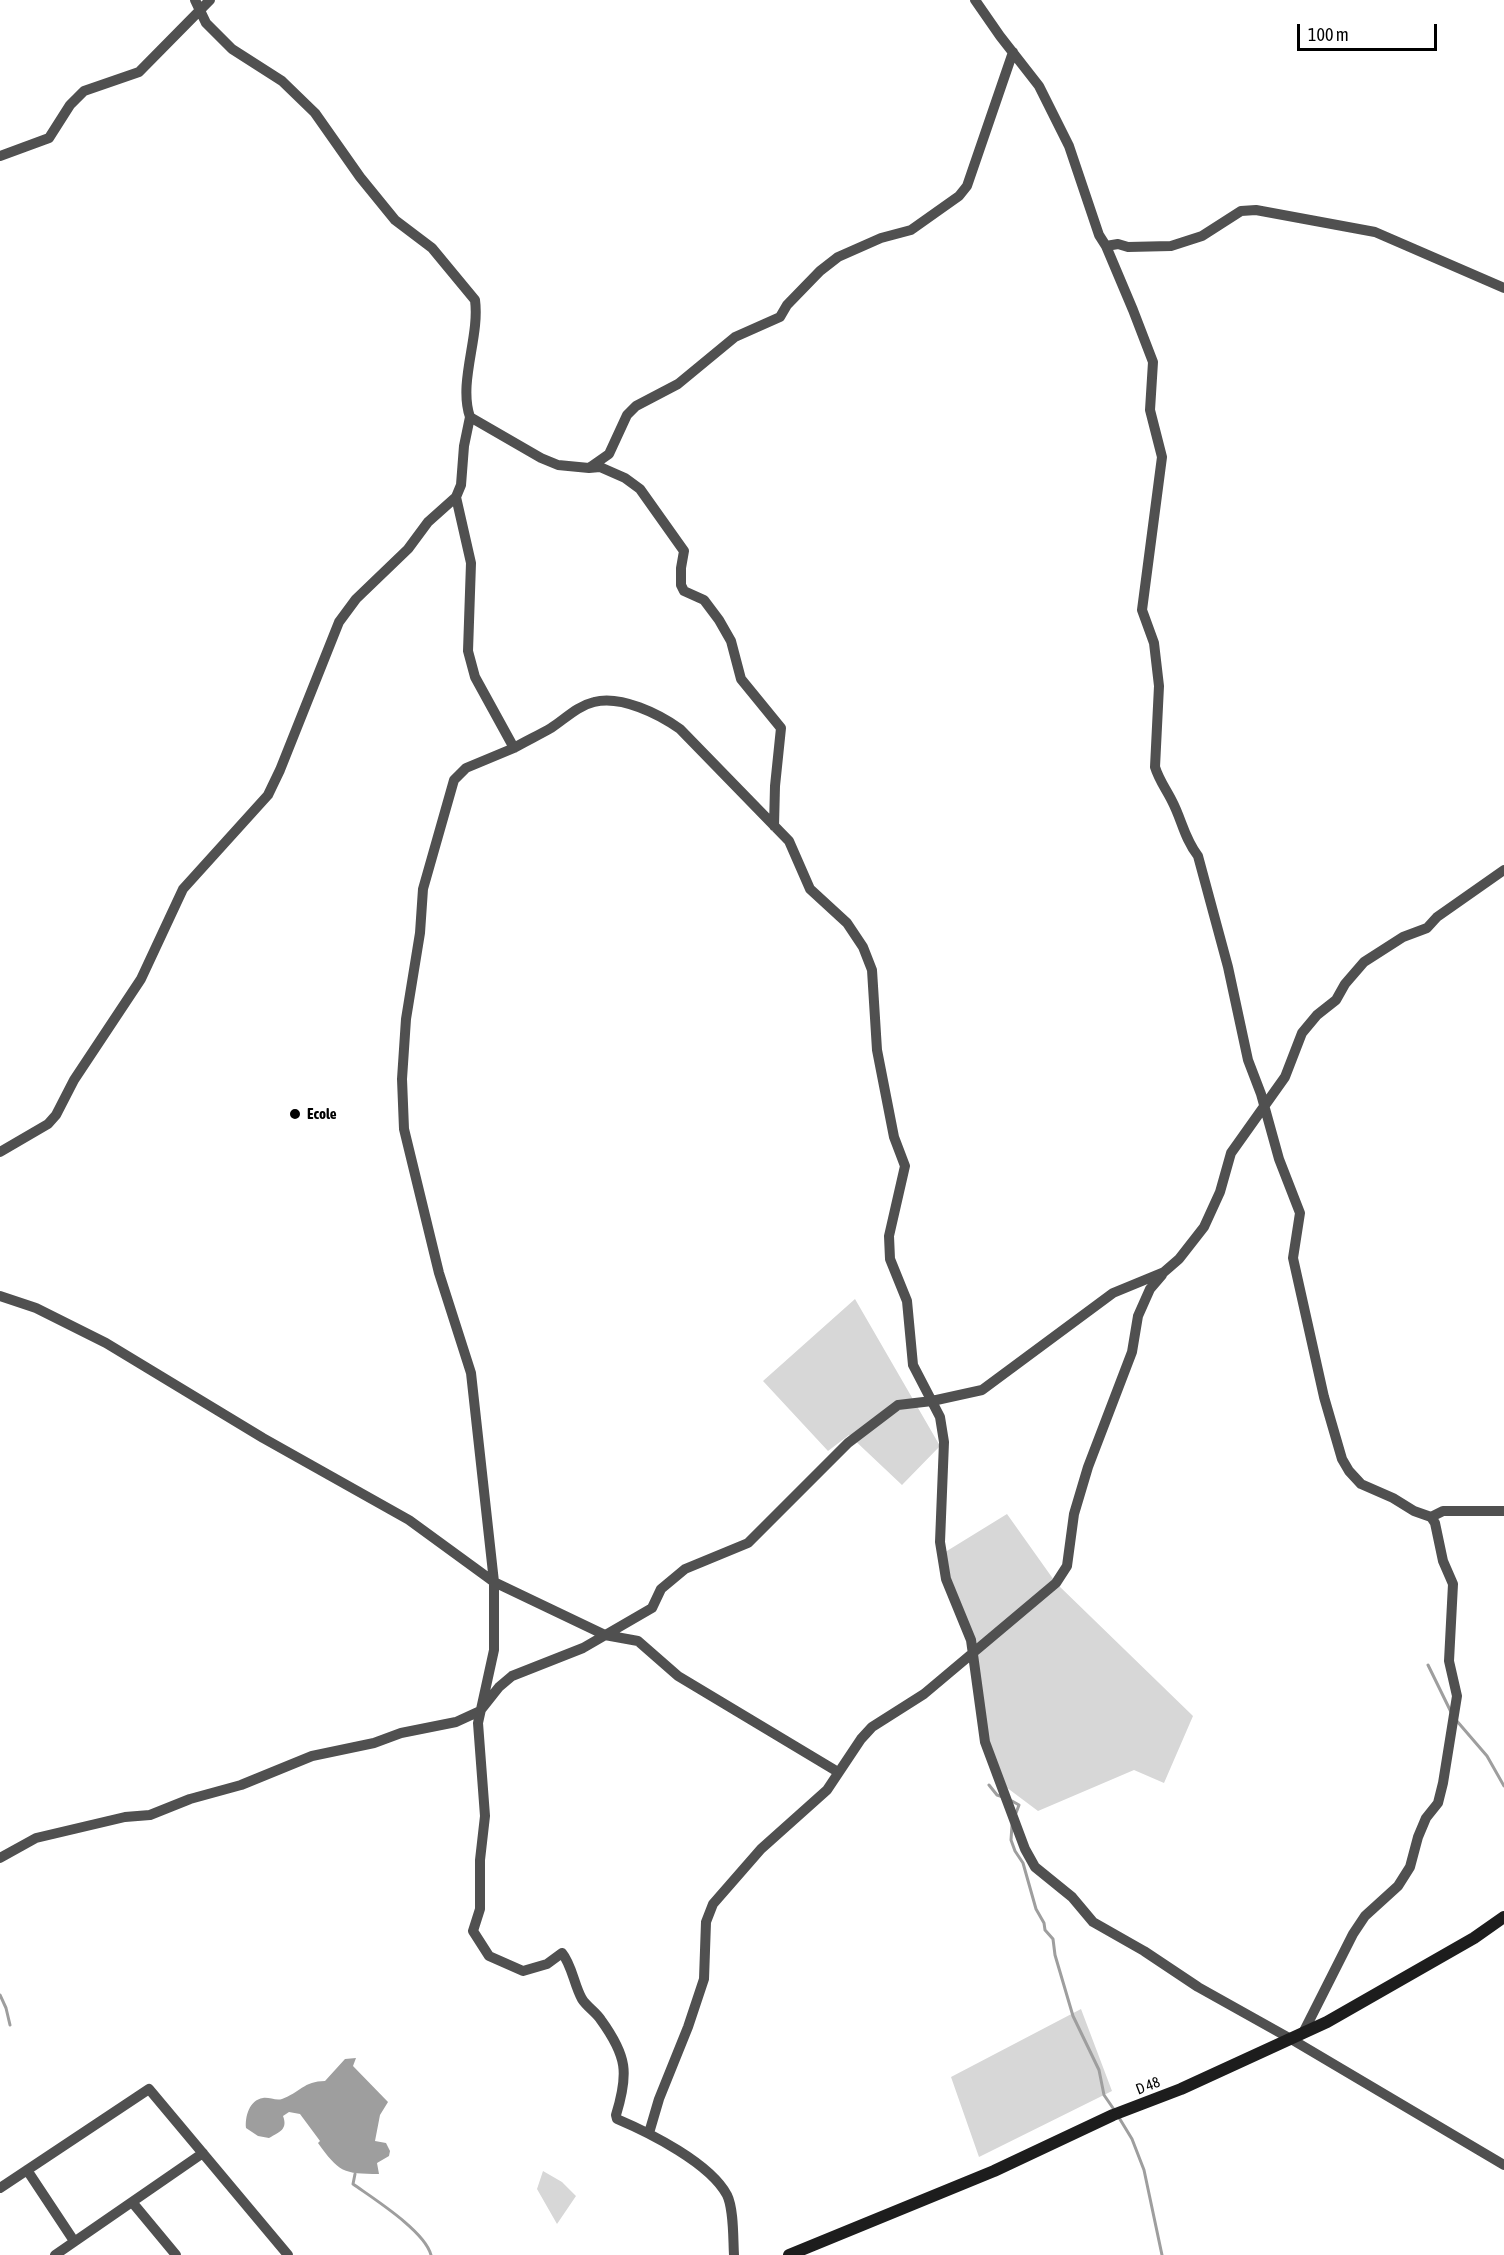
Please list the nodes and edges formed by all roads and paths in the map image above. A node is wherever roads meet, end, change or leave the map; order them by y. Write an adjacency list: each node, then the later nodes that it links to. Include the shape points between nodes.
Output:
1 (210, 0): 3 (street)
2 (975, 0): 4 (street)
3 (198, 5): 5 (street, via 139,72 84,91 49,138); 8 (street, via 206,22 232,49 282,81 315,113 395,220 432,248 475,300 468,382)
4 (1013, 52): 6 (street, via 1039,86 1069,146 1098,236); 9 (street, via 967,186 959,196 911,230 838,257 803,288 780,317 735,338 678,384 636,406 627,415 609,454)
5 (0, 156)
6 (1106, 246): 7 (street, via 1171,246 1202,236 1241,211 1256,210 1375,232); 14 (street, via 1153,362 1150,410 1162,457 1142,610 1154,643 1159,686 1155,767 1188,843 1198,856 1248,1060)
7 (1504, 288)
8 (470, 417): 9 (street, via 558,465); 10 (street)
9 (589, 468): 12 (street, via 600,467 640,489 684,551 684,591 704,600 719,620 741,679 781,728)
10 (456, 497): 11 (street, via 471,563 468,651 475,678); 15 (street, via 356,599 339,622 268,795 183,889 141,979 74,1080 56,1115 48,1124)
11 (514, 748): 12 (street, via 595,701 638,705 680,729); 21 (street, via 466,768 454,780 423,889 402,1079 404,1129 439,1273 471,1373)
12 (774, 826): 18 (street, via 789,841 810,889 847,923 863,946 872,970 877,1050 894,1137 905,1166 889,1236 890,1259 907,1301 913,1365)
13 (1504, 870): 14 (street, via 1426,928 1402,937 1364,962 1336,1000 1302,1033 1285,1077)
14 (1265, 1108): 16 (street, via 1232,1153 1204,1227); 20 (street, via 1300,1213 1293,1258 1342,1459 1361,1484)
15 (0, 1152)
16 (1164, 1272): 18 (street, via 1113,1293 982,1390); 23 (street, via 1150,1289 1138,1316 1132,1352 1088,1467 1074,1514 1067,1566 1056,1583)
17 (0, 1296): 21 (street, via 36,1308 106,1343 409,1520)
18 (932, 1401): 22 (street, via 898,1405 848,1443 748,1543 685,1569 661,1589 652,1608); 23 (street, via 940,1417 944,1442 940,1542 946,1579)
19 (1504, 1512): 20 (street, via 1443,1511)
20 (1431, 1517): 28 (street, via 1453,1584 1449,1661 1457,1696 1443,1783 1438,1803 1418,1837 1410,1867 1398,1886 1365,1916 1353,1934)
21 (495, 1582): 22 (street); 24 (street, via 495,1650)
22 (605, 1635): 24 (street, via 583,1648 512,1676); 25 (street, via 638,1641 678,1676)
23 (973, 1651): 25 (street, via 924,1694 872,1727); 29 (street, via 985,1742 1035,1867 1072,1897 1093,1922)
24 (480, 1711): 26 (street, via 456,1722 312,1756 150,1815 36,1838); 30 (street, via 484,1816 480,1909 472,1931 489,1956 523,1971 547,1964 562,1953 584,2002 600,2018 624,2062 617,2119)
25 (838, 1772): 30 (street, via 827,1790 761,1850 713,1904 706,1922 704,1979)
26 (0, 1856)
27 (1504, 1917): 28 (street, D 48, via 1474,1938)
28 (1303, 2033): 29 (street, D 48)
29 (1291, 2039): 32 (street); 41 (street, D 48, via 994,2171)
30 (649, 2133): 40 (street, via 703,2168 727,2195)
31 (203, 2153): 33 (street, via 149,2089); 35 (street); 39 (street)
32 (1504, 2165)
33 (27, 2170): 34 (street); 36 (street)
34 (0, 2188)
35 (132, 2202): 36 (street); 38 (street)
36 (74, 2241): 37 (street)
37 (55, 2255)
38 (176, 2255)
39 (288, 2255)
40 (734, 2255)
41 (789, 2255)

